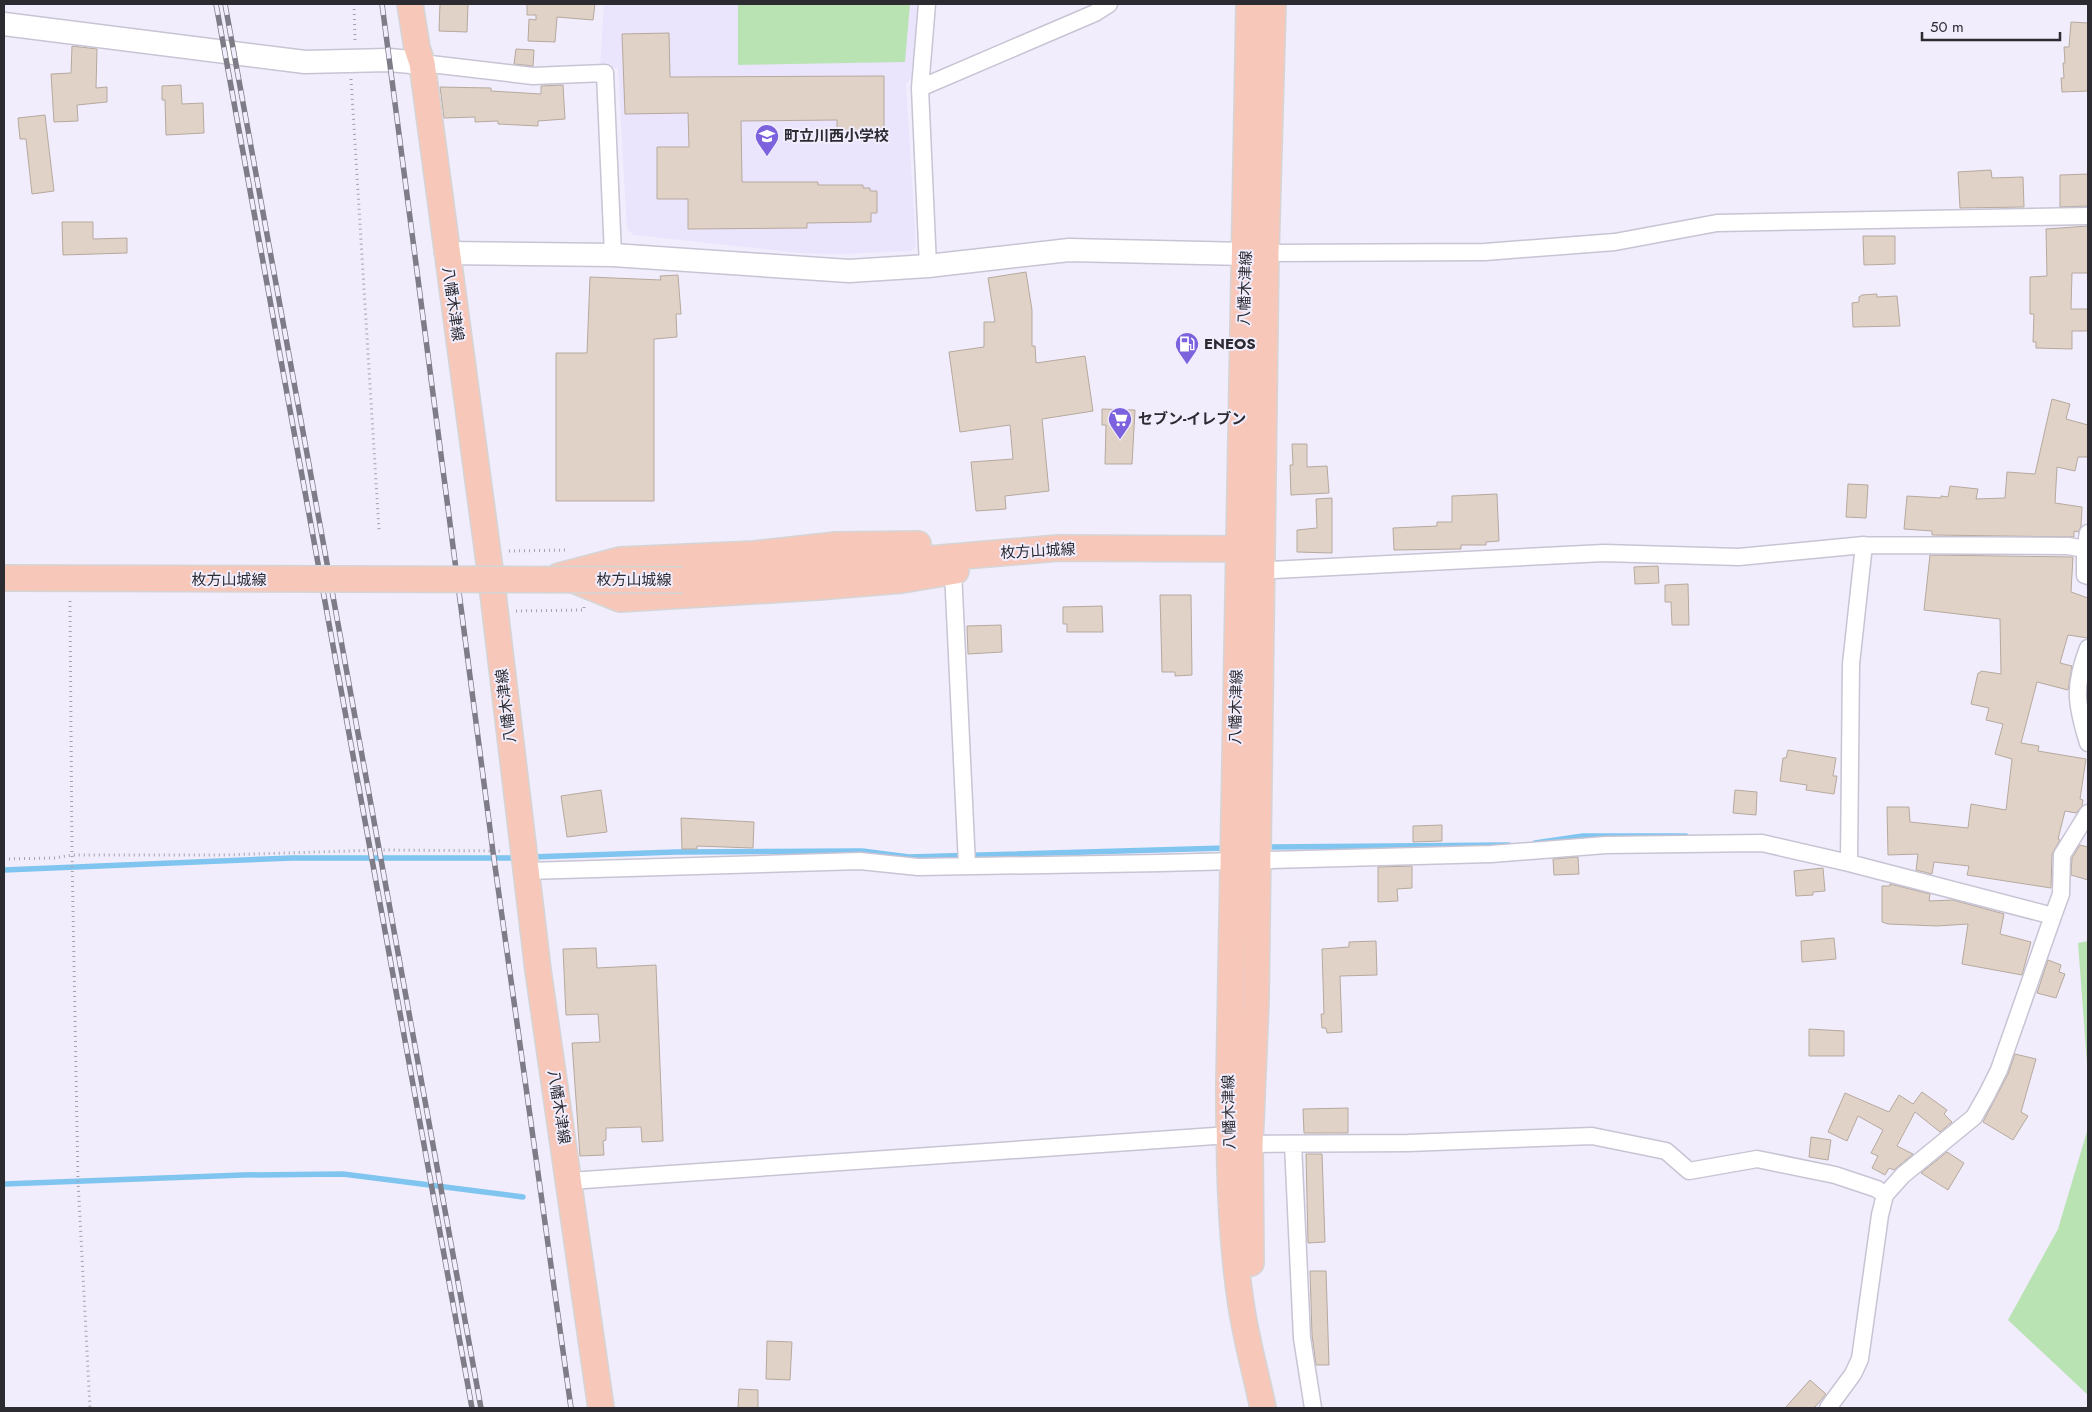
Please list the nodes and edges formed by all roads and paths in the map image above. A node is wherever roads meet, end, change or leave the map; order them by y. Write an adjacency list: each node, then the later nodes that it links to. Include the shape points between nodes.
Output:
1 (354, 4): 8 (path)
2 (410, 4): 9 (main road, 八幡木津線)
3 (927, 4): 10 (street)
4 (1109, 4): 10 (street, via 1095,13)
5 (1249, 4): 13 (main road, 八幡木津線)
6 (1273, 4): 13 (main road, 八幡木津線)
7 (4, 24): 8 (street, via 305,62)
8 (354, 61): 9 (street); 16 (path, via 352,86)
9 (422, 63): 12 (main road, 八幡木津線); 14 (street, via 533,76 605,73)
10 (920, 88): 15 (street)
11 (2088, 216): 13 (street, via 1717,223 1615,242 1485,252)
12 (446, 253): 14 (street); 27 (main road, 八幡木津線)
13 (1256, 253): 15 (street, via 1068,250); 23 (main road, 八幡木津線)
14 (613, 255): 15 (street, via 815,270 859,271)
15 (928, 266)
16 (378, 530)
17 (2088, 533): 20 (street)
18 (1864, 545): 20 (street, via 2068,546); 23 (street, via 1738,557 1604,553); 39 (street, via 1851,664)
19 (1058, 548): 23 (main road, 枚方山城線); 24 (main road); 25 (main road, via 966,543 836,545 754,554 620,560); 28 (main road, 枚方山城線, bridge, via 683,580)
20 (2085, 549): 26 (street, via 2085,575)
21 (574, 550): 22 (path)
22 (509, 551)
23 (1250, 560): 38 (main road, 八幡木津線)
24 (953, 571): 25 (main road, via 902,580 818,588 620,599); 40 (street)
25 (563, 576): 27 (main road)
26 (2088, 576)
27 (491, 577): 41 (main road, 八幡木津線)
28 (4, 578)
29 (70, 601): 36 (path)
30 (584, 602): 31 (path, via 584,610)
31 (513, 611)
32 (2088, 648): 33 (street, via 2076,693)
33 (2088, 743)
34 (2088, 812): 42 (street, via 2062,855 2061,894)
35 (493, 852): 36 (path, via 380,850)
36 (72, 855): 37 (path); 47 (path, via 78,1181)
37 (4, 859)
38 (1245, 861): 39 (street, via 1491,854 1606,845 1762,843); 40 (street); 43 (main road, 八幡木津線)
39 (1849, 863): 42 (street)
40 (967, 865): 41 (street, via 918,867 860,860)
41 (527, 871): 45 (main road, 八幡木津線, via 538,970)
42 (2053, 916): 46 (street, via 1999,1070 1983,1102 1974,1117 1916,1163)
43 (1240, 1140): 44 (street); 45 (street); 49 (main road, 八幡木津線, via 1233,1227 1241,1305); 50 (main road, 八幡木津線, via 1255,1309)
44 (1293, 1144): 46 (street, via 1592,1136 1666,1151 1689,1171 1757,1159 1835,1175); 51 (street, via 1302,1338)
45 (570, 1181): 48 (main road, 八幡木津線)
46 (1886, 1195): 52 (street, via 1880,1215 1860,1359)
47 (90, 1408)
48 (601, 1408)
49 (1263, 1408)
50 (1275, 1408)
51 (1313, 1408)
52 (1828, 1408)

